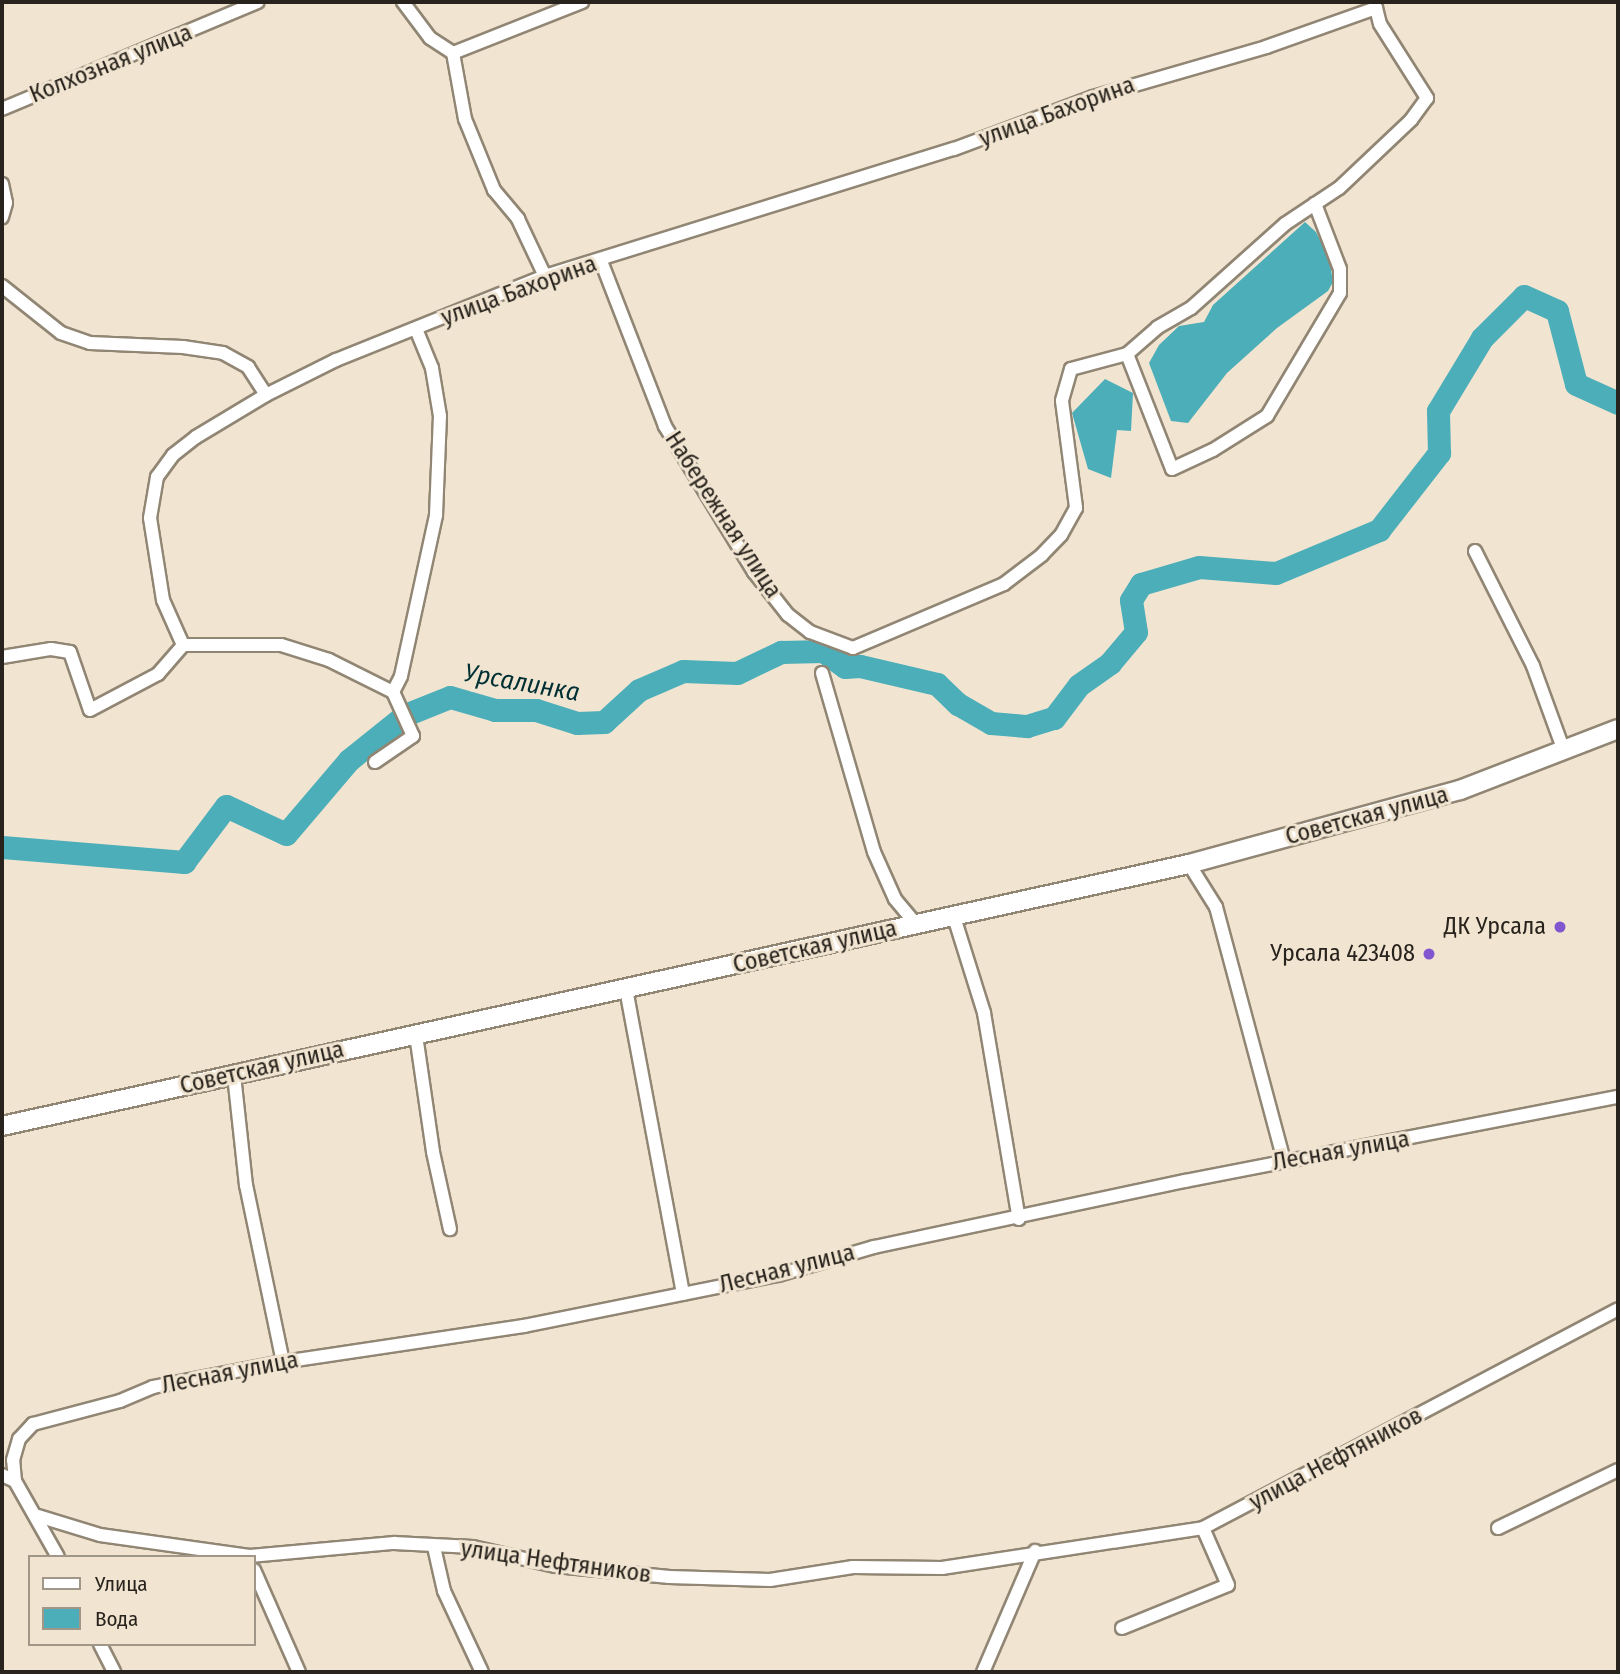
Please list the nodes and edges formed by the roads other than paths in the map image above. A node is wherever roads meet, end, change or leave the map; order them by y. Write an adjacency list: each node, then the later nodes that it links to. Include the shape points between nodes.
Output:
1 (258, 2): 7 (street, Колхозная улица)
2 (403, 2): 6 (street, via 430,38)
3 (582, 2): 6 (street)
4 (1390, 2): 5 (street, улица Бахорина)
5 (1374, 5): 9 (street, via 1380,24 1427,98 1411,120 1339,188); 11 (street, улица Бахорина)
6 (453, 53): 12 (street, via 465,119 494,190 518,219)
7 (2, 109)
8 (2, 184): 10 (street, via 6,203)
9 (1315, 204): 15 (street, via 1285,224 1191,308 1157,328); 15 (street, via 1340,269 1340,293 1267,416 1213,450 1171,469)
10 (2, 217)
11 (601, 261): 12 (street, улица Бахорина); 15 (street, Набережная улица, via 665,426 754,572 788,615 832,643 853,648 1004,584 1061,535 1076,508 1064,432 1064,385 1071,369)
12 (545, 276): 14 (street, улица Бахорина)
13 (2, 286): 16 (street, via 61,333 90,343 223,353 248,367)
14 (416, 328): 16 (street, улица Бахорина); 21 (street, via 432,368 440,416 436,515 401,676)
15 (1127, 354)
16 (265, 395): 18 (street, улица Бахорина, via 173,454 157,477 150,519 163,600)
17 (1475, 551): 23 (street, via 1533,666)
18 (183, 645): 19 (street, via 158,674 90,710 70,652 51,649); 21 (street, via 281,645 329,660)
19 (2, 657)
20 (822, 673): 27 (street, via 874,852 895,899)
21 (393, 692): 24 (street, via 413,736)
22 (1618, 729): 23 (street, Советская улица)
23 (1564, 751): 25 (street, Советская улица, via 1460,790)
24 (374, 762)
25 (1189, 864): 26 (street, Советская улица); 33 (street, via 1216,907)
26 (954, 917): 27 (street, Советская улица); 34 (street, via 984,1013)
27 (916, 924): 28 (street, Советская улица)
28 (626, 989): 29 (street, Советская улица); 36 (street)
29 (416, 1035): 30 (street, Советская улица); 35 (street)
30 (234, 1075): 32 (street, Советская улица); 38 (street, via 246,1185)
31 (1618, 1097): 33 (street, Лесная улица, via 1379,1147)
32 (2, 1126)
33 (1284, 1161): 34 (street, Лесная улица)
34 (1019, 1219): 36 (street, Лесная улица, via 874,1247 778,1275)
35 (450, 1229)
36 (683, 1294): 38 (street, Лесная улица, via 524,1326)
37 (1618, 1309): 43 (street, улица Нефтяников)
38 (283, 1362): 41 (street, Лесная улица, via 153,1387 120,1401 33,1424 19,1439 13,1460)
39 (1618, 1470): 44 (street)
40 (2, 1475): 41 (street)
41 (15, 1481): 42 (street)
42 (38, 1516): 47 (street); 48 (street, улица Нефтяников, via 100,1535)
43 (1203, 1528): 46 (street, улица Нефтяников); 51 (street, via 1228,1584)
44 (1499, 1528)
45 (434, 1547): 46 (street, улица Нефтяников, via 513,1553 555,1566 613,1574 770,1580 853,1567 942,1568); 49 (street, улица Нефтяников, via 394,1543); 55 (street, via 444,1591)
46 (1035, 1551): 56 (street)
47 (57, 1555)
48 (236, 1555)
49 (256, 1556)
50 (256, 1575): 54 (street)
51 (1122, 1628)
52 (101, 1646): 53 (street)
53 (114, 1672)
54 (299, 1672)
55 (482, 1672)
56 (983, 1672)

